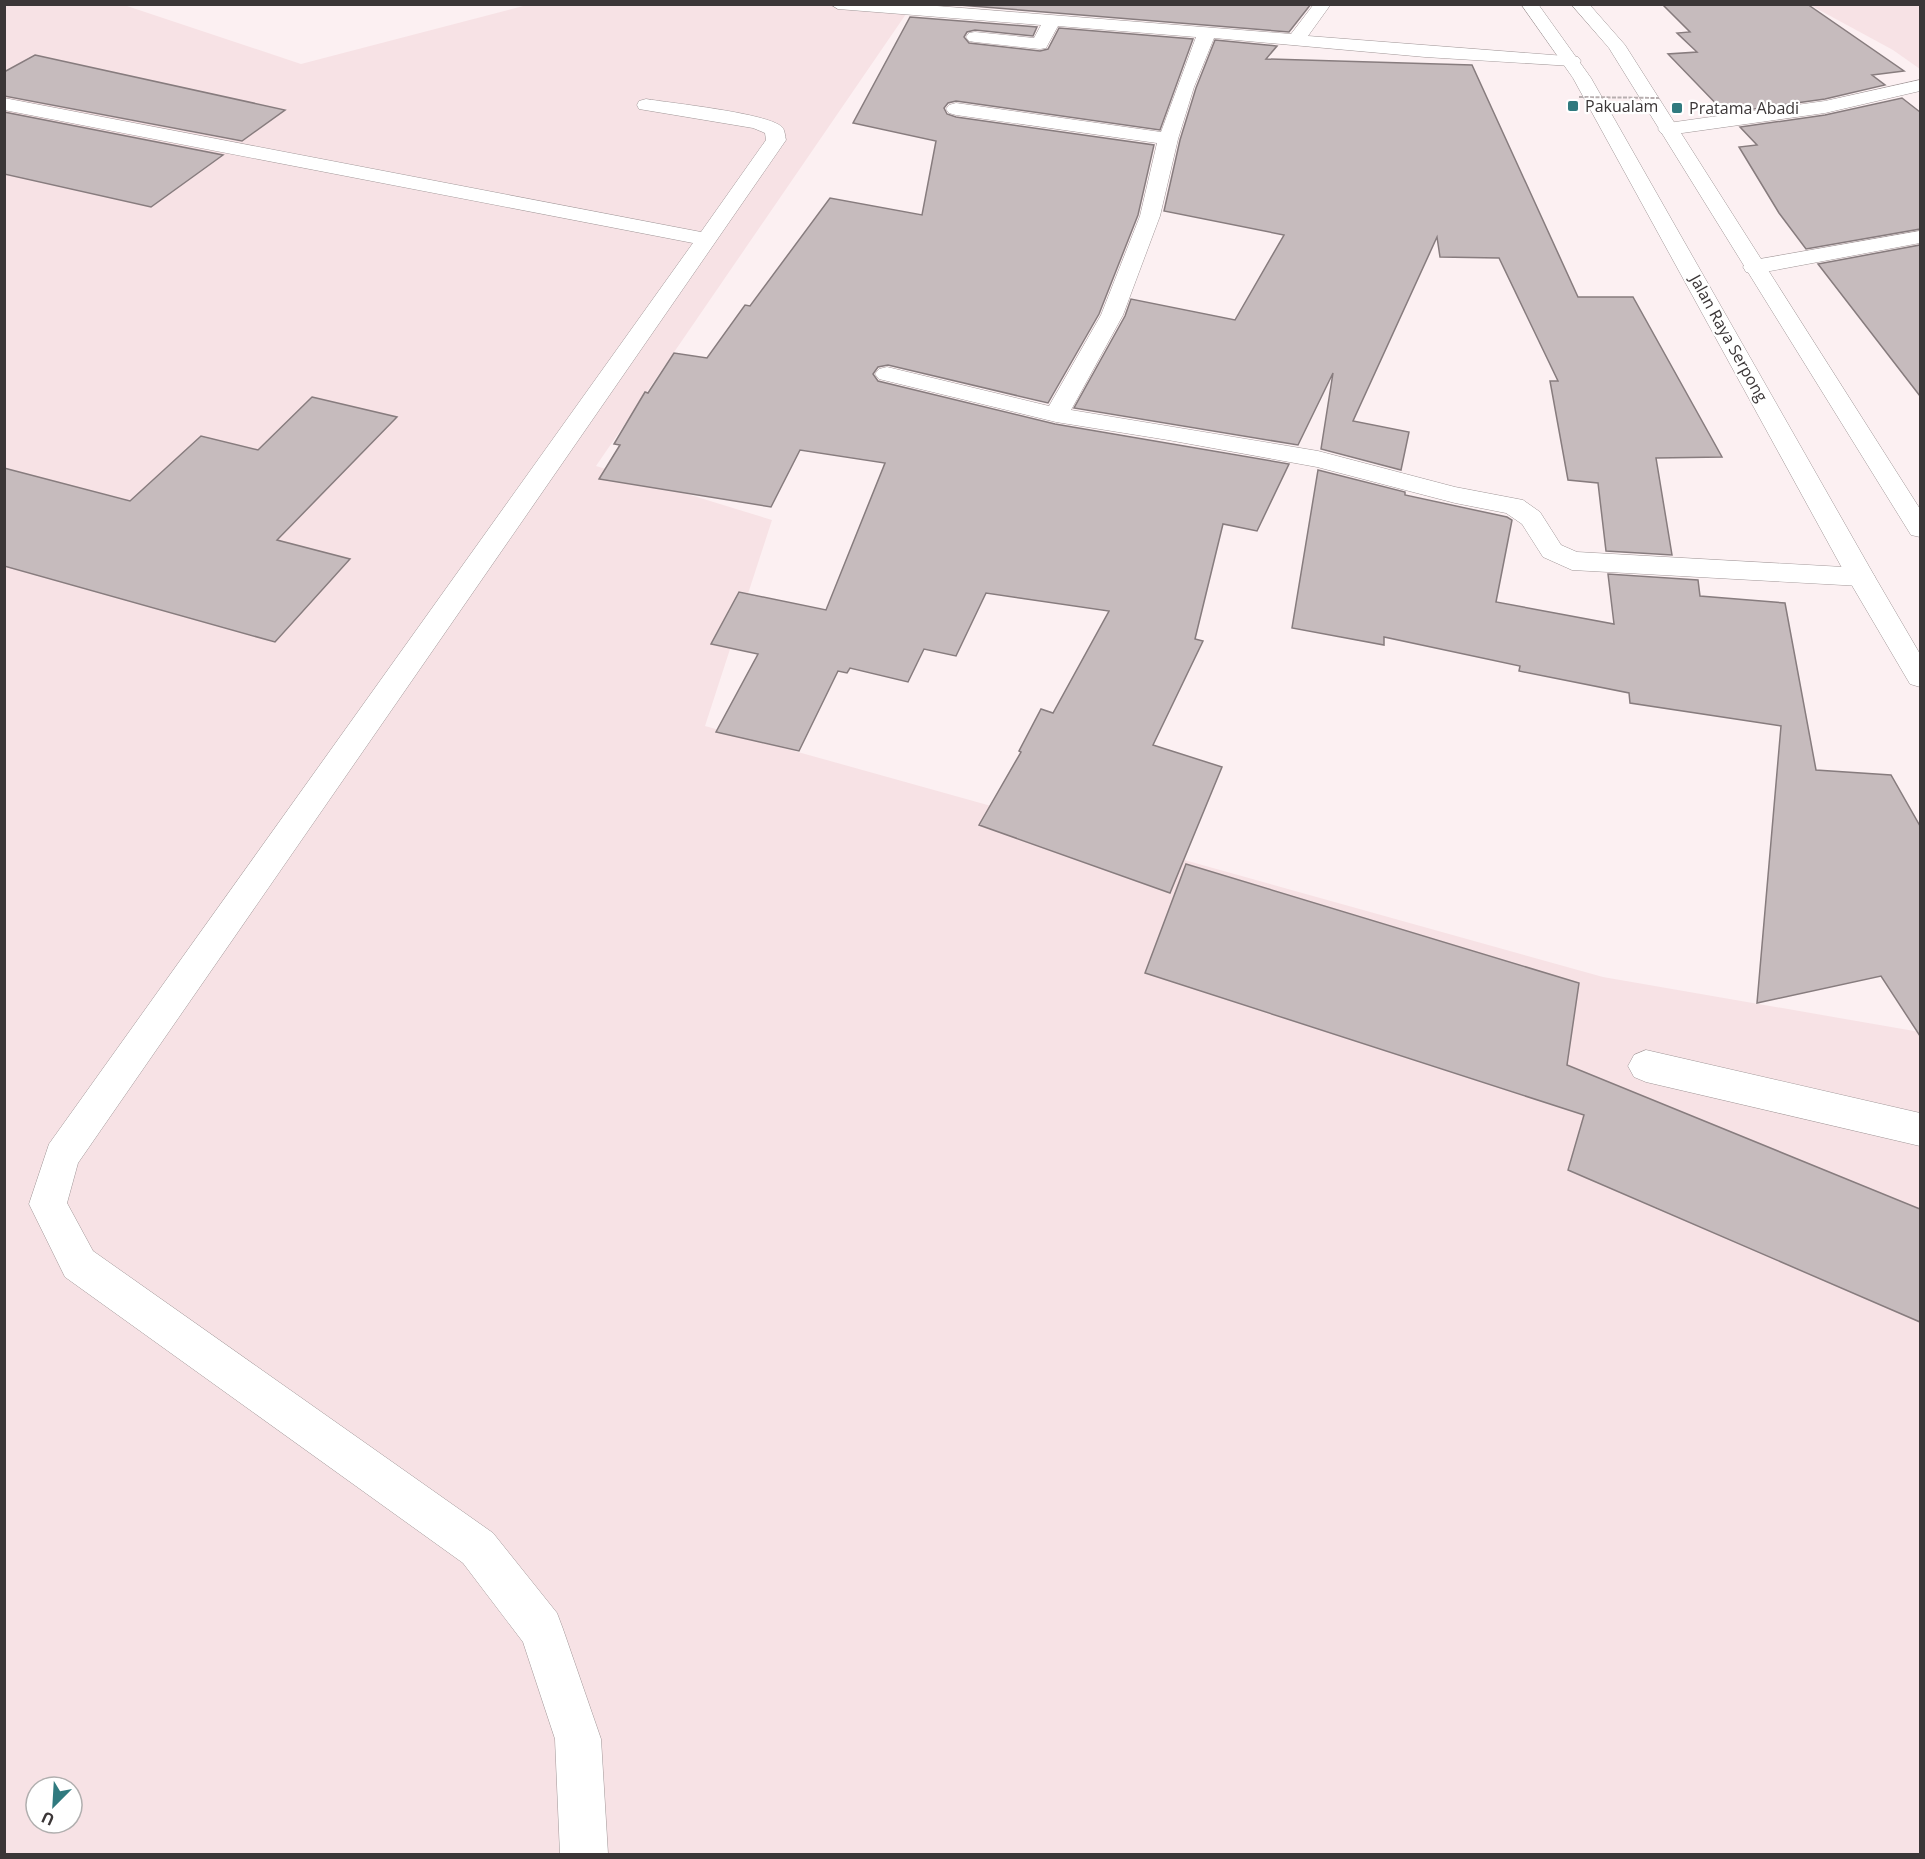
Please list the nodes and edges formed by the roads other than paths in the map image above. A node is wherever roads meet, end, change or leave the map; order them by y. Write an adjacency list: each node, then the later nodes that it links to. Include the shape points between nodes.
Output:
1 (838, 4): 6 (street)
2 (1074, 4): 7 (street)
3 (1323, 4): 10 (street)
4 (1528, 4): 11 (street, Jalan Raya Serpong)
5 (1579, 4): 16 (street, via 1616,45)
6 (859, 6): 7 (street)
7 (1060, 22): 8 (street); 9 (street, via 1040,44)
8 (1208, 33): 10 (street); 17 (street)
9 (975, 37)
10 (1295, 42): 11 (street)
11 (1572, 62): 24 (street, Jalan Raya Serpong)
12 (1920, 86): 16 (street, via 1825,107)
13 (4, 104): 19 (street)
14 (646, 105): 19 (street, via 757,123 774,130 776,140)
15 (956, 109): 17 (street)
16 (1668, 129): 20 (street)
17 (1168, 139): 22 (street, via 1150,216 1112,315)
18 (1920, 237): 20 (street)
19 (705, 240): 28 (street, via 62,1156 48,1204 80,1264 478,1548 541,1629 545,1640 578,1738)
20 (1754, 267): 23 (street)
21 (887, 374): 22 (street)
22 (1056, 415): 24 (street, via 1318,459 1455,495 1514,506 1531,518 1552,551 1572,561)
23 (1920, 529)
24 (1861, 577): 25 (street, Jalan Raya Serpong)
25 (1920, 677)
26 (1646, 1066): 27 (street)
27 (1920, 1130)
28 (584, 1854)

